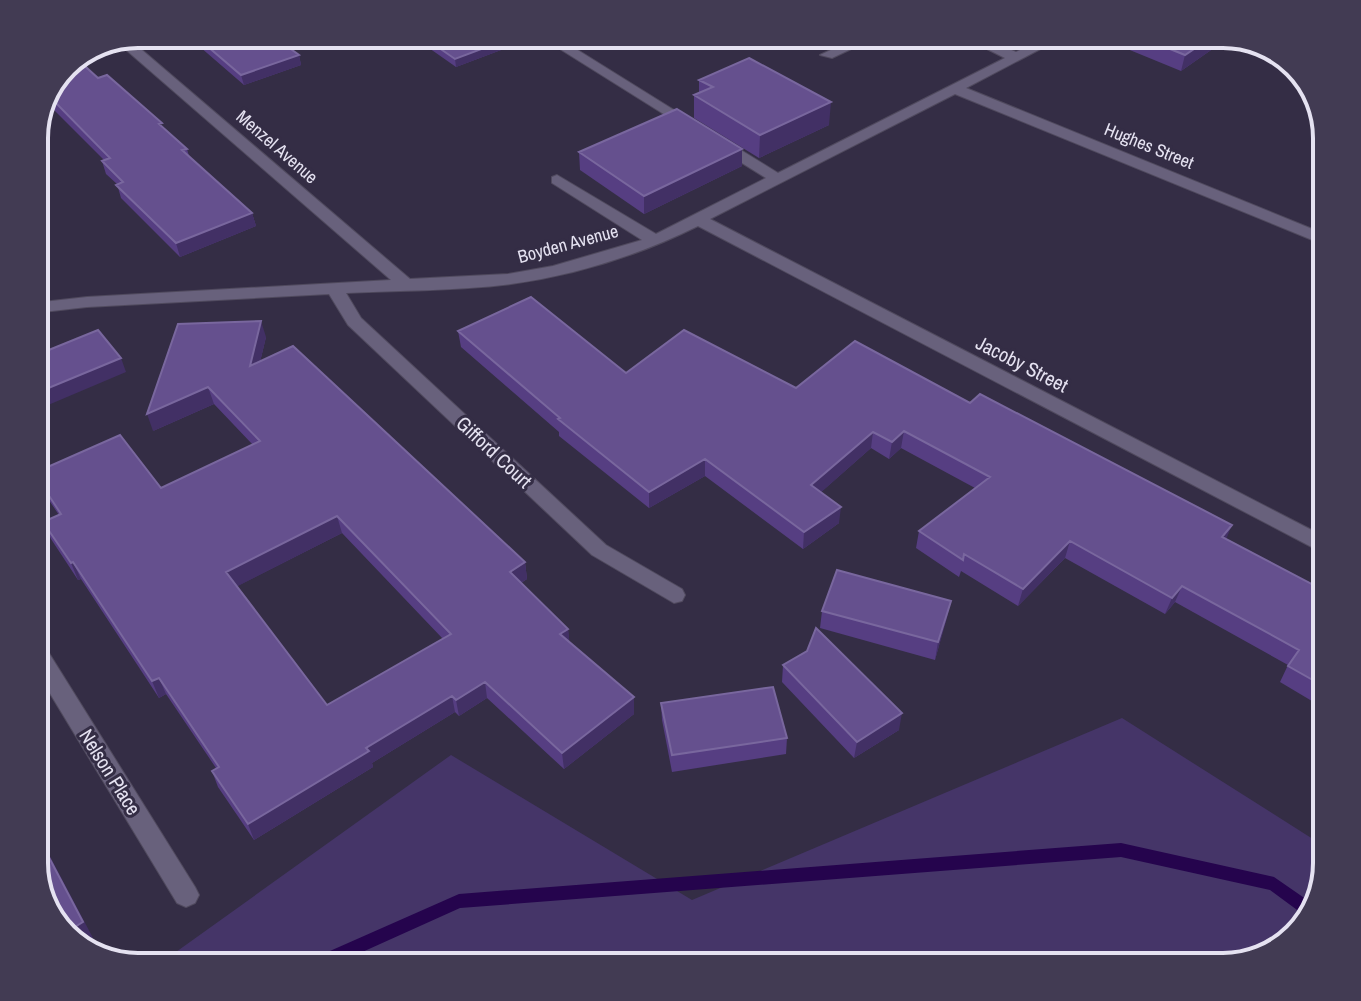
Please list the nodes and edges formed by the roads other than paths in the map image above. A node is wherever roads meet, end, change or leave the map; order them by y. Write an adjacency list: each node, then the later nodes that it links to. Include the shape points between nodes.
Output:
1 (566, 48): 9 (street)
2 (843, 48): 6 (street)
3 (995, 48): 7 (street)
4 (1033, 48): 7 (street, Boyden Avenue)
5 (132, 49): 14 (street, Menzel Avenue)
6 (827, 55)
7 (1015, 57): 8 (street, Boyden Avenue)
8 (956, 89): 9 (street, Boyden Avenue); 12 (street, Hughes Street)
9 (776, 178): 11 (street, Boyden Avenue)
10 (557, 180): 13 (street)
11 (697, 219): 13 (street, Boyden Avenue); 17 (street, Jacoby Street)
12 (1313, 235)
13 (655, 241): 14 (street, Boyden Avenue, via 555,271)
14 (406, 285): 15 (street, Boyden Avenue)
15 (334, 288): 16 (street, Boyden Avenue); 18 (street, Gifford Court, via 354,321 599,550)
16 (48, 306)
17 (1313, 540)
18 (674, 595)
19 (48, 671): 20 (street, Nelson Place)
20 (186, 895)

